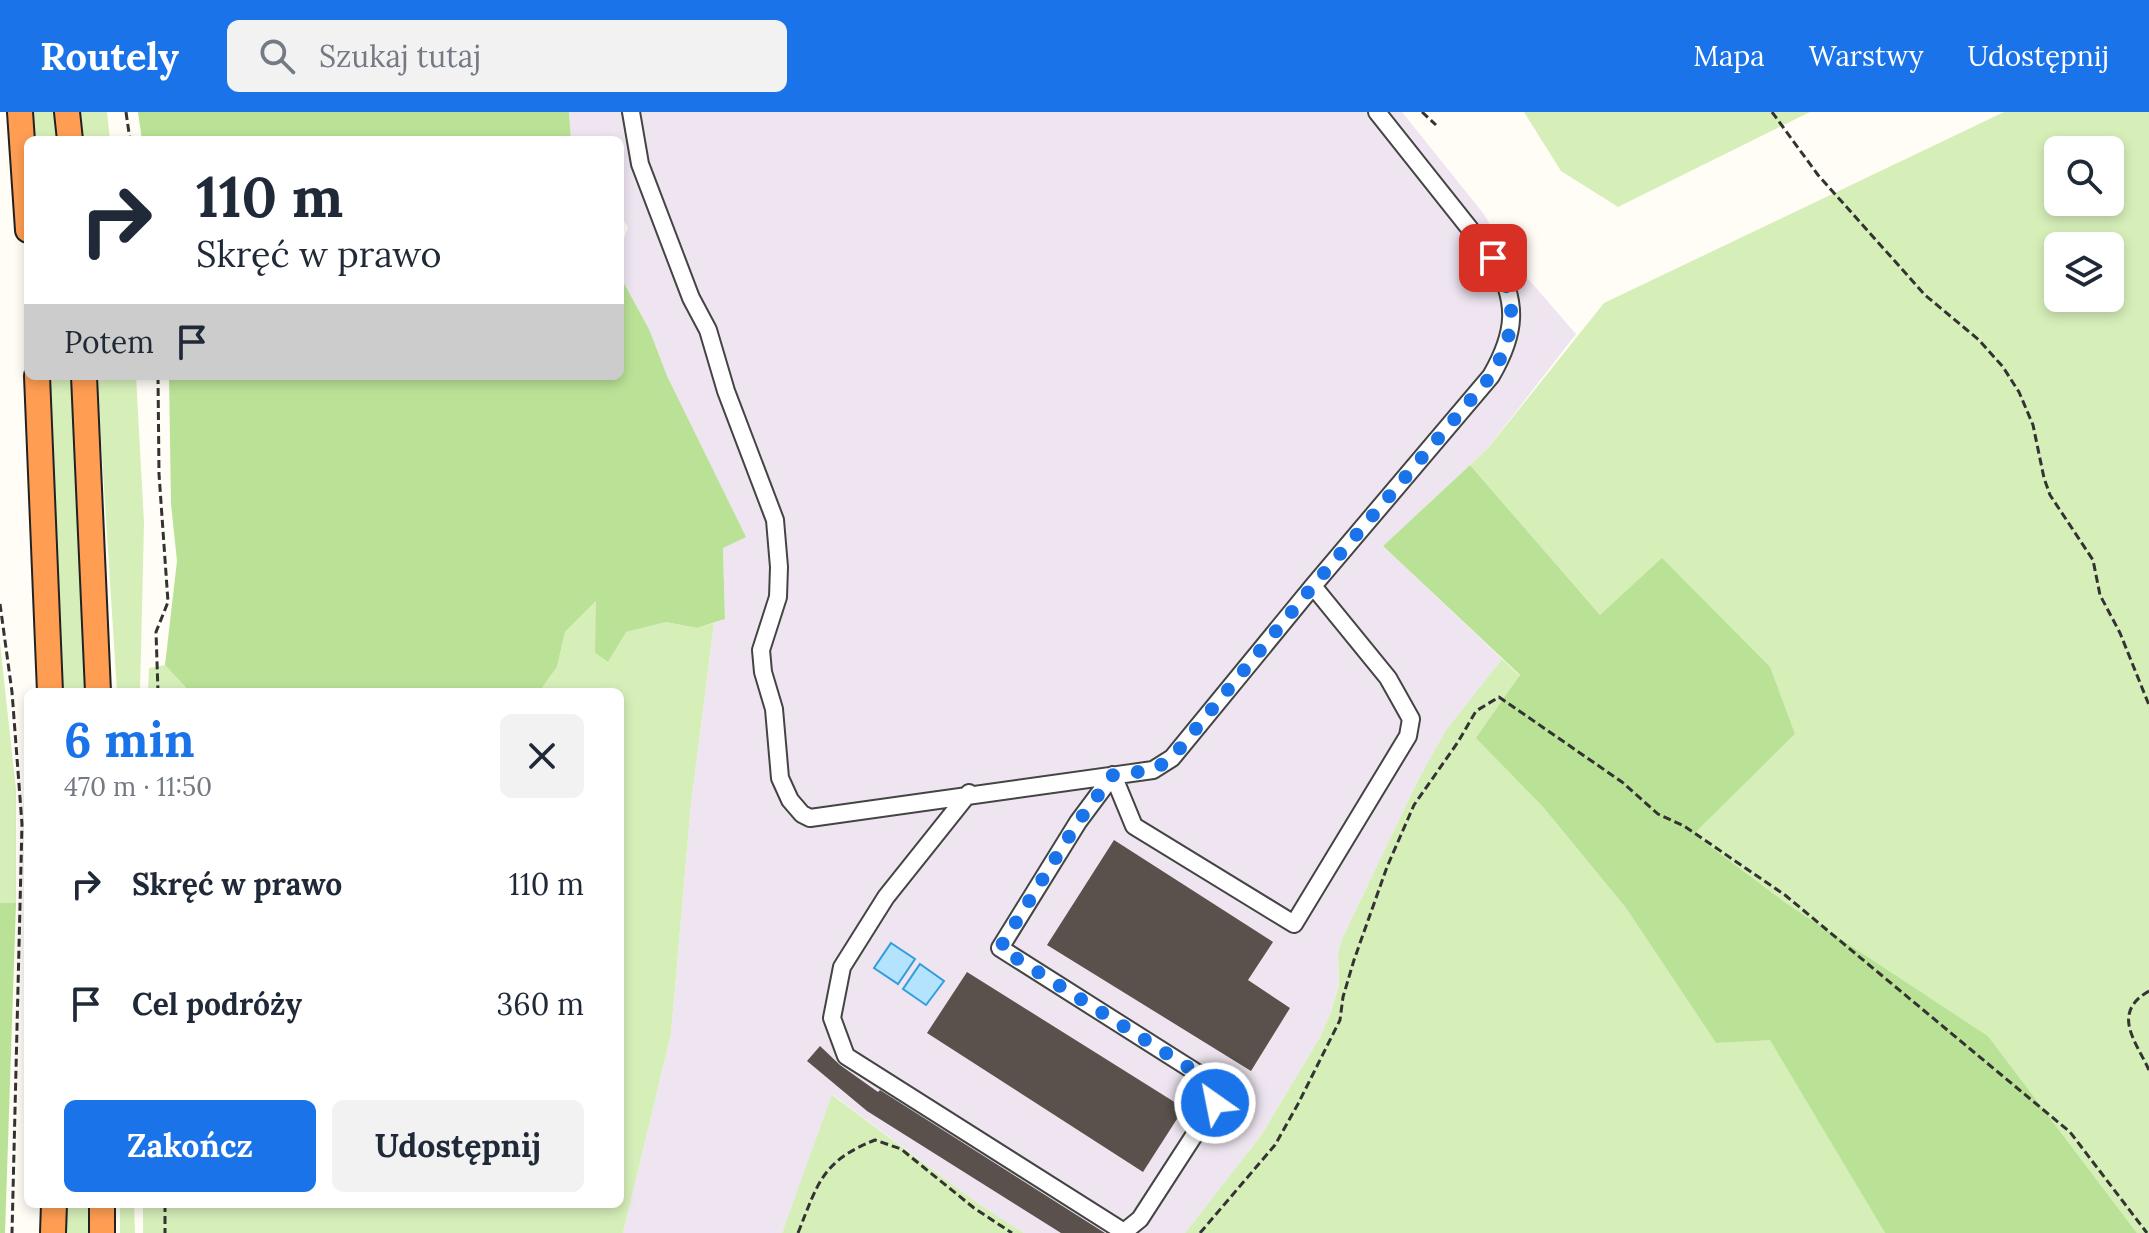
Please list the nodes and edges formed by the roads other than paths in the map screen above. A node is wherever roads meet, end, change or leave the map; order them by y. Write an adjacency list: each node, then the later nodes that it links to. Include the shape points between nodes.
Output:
1 (20, 112): 6 (highway)
2 (67, 112): 5 (highway)
3 (631, 112): 13 (lane, via 640,164 708,330 775,520 778,597 761,650 774,709 780,778 790,800 810,818)
4 (1377, 112): 9 (lane, via 1493,258 1510,296 1510,336 1491,376)
5 (70, 136)
6 (24, 171)
7 (37, 380): 10 (highway)
8 (84, 380): 11 (highway)
9 (1313, 586): 12 (lane, via 1172,758 1153,770); 12 (lane, via 1388,678 1411,719 1408,736 1294,924 1134,826)
10 (50, 688)
11 (98, 688)
12 (1113, 775): 13 (lane); 13 (lane, via 1000,948 1213,1083 1215,1103 1140,1219 1124,1232 846,1056 832,1018 842,967 886,897)
13 (969, 793)
14 (54, 1208): 16 (highway)
15 (102, 1208): 17 (highway)
16 (53, 1233)
17 (102, 1233)

